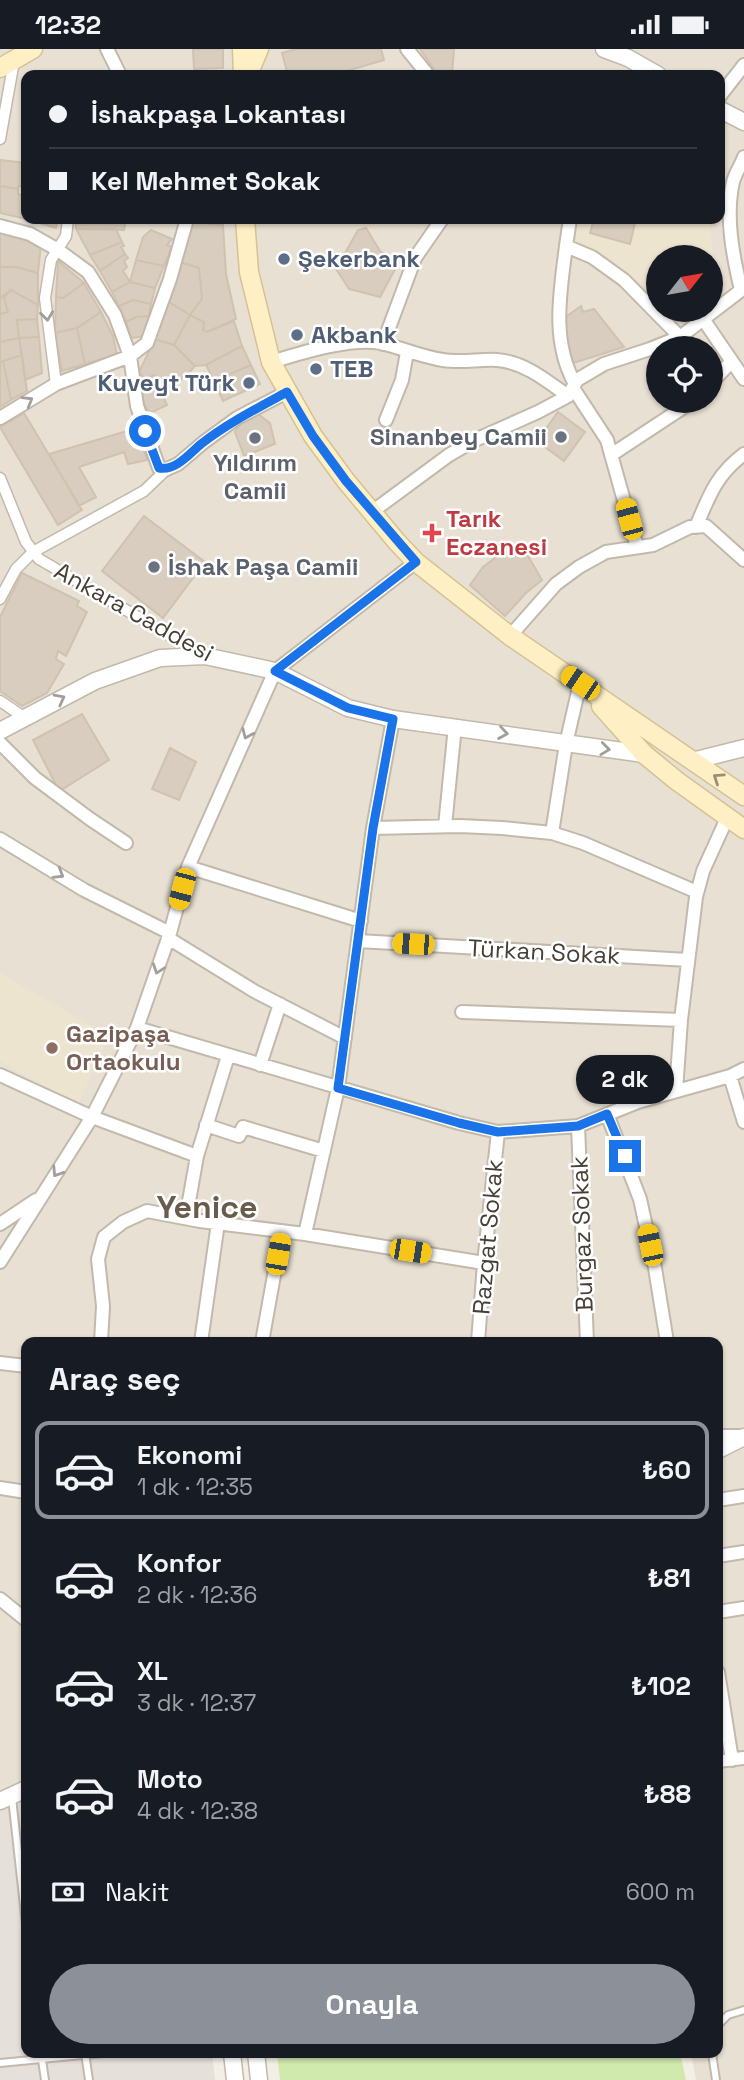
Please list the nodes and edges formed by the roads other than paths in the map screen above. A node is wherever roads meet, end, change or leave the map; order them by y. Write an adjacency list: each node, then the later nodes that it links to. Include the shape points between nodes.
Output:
1 (33, 49): 7 (main road)
2 (107, 49): 9 (street)
3 (242, 49): 10 (main road)
4 (259, 49): 11 (main road)
5 (407, 49): 12 (street)
6 (614, 51): 13 (street)
7 (7, 64): 17 (street)
8 (744, 65): 14 (street)
9 (118, 70)
10 (244, 70)
11 (248, 70)
12 (424, 70)
13 (649, 70)
14 (725, 89)
15 (725, 112): 16 (street)
16 (744, 123)
17 (0, 139)
18 (744, 157): 27 (street, via 733,182 730,218)
19 (67, 224): 26 (street)
20 (186, 224): 36 (street, via 147,343)
21 (245, 224): 38 (main road, via 249,272)
22 (439, 224): 33 (street, via 415,258)
23 (569, 224): 25 (street)
24 (0, 226): 26 (street, via 30,234)
25 (566, 246): 31 (street, via 592,257 624,280); 42 (street, via 559,334)
26 (58, 250): 36 (street, via 88,272 116,315); 41 (street, one-way to 41, via 51,260 45,298)
27 (742, 289): 28 (street)
28 (723, 304)
29 (699, 322): 32 (street)
30 (705, 322): 37 (street)
31 (679, 336)
32 (681, 336)
33 (383, 344): 35 (street); 38 (street, via 364,341)
34 (646, 350): 42 (street, via 604,364 577,380)
35 (407, 352): 42 (street, via 444,361 498,360); 46 (street)
36 (130, 356): 41 (street); 49 (street, via 137,406 153,456 159,468)
37 (732, 361): 39 (street); 40 (street)
38 (271, 362): 43 (main road)
39 (723, 370)
40 (744, 379)
41 (56, 384): 45 (street, one-way to 41)
42 (572, 389): 48 (street, via 607,440); 51 (street, via 538,412 449,455)
43 (285, 393): 49 (street, via 237,418); 51 (main road, via 346,481)
44 (675, 413): 48 (street)
45 (0, 418)
46 (386, 421)
47 (744, 454): 52 (street, via 714,485)
48 (611, 455): 53 (street)
49 (167, 469): 54 (street, via 144,491)
50 (0, 478): 54 (street, Ankara Caddesi)
51 (373, 511): 56 (main road)
52 (696, 527): 53 (street); 55 (street, via 706,526)
53 (638, 547): 58 (street, via 606,552 579,567 556,584)
54 (33, 552): 57 (street, via 16,569); 59 (street, Ankara Caddesi, via 57,571)
55 (744, 560)
56 (416, 562): 58 (main road); 60 (street)
57 (0, 600)
58 (510, 636): 61 (main road)
59 (205, 656): 60 (street, Ankara Caddesi); 63 (street, one-way to 59, via 95,681 160,658)
60 (275, 671): 64 (street, Ankara Caddesi, via 348,708); 81 (street, one-way to 81)
61 (580, 683): 68 (street); 70 (main road); 71 (main road)
62 (0, 701): 63 (street)
63 (25, 718): 66 (street)
64 (393, 719): 65 (street, Ankara Caddesi); 76 (street)
65 (456, 726): 68 (street, Ankara Caddesi, one-way to 68); 75 (street)
66 (0, 731)
67 (0, 743): 80 (street, via 36,778)
68 (566, 744): 70 (street, Ankara Caddesi, one-way to 70); 78 (street)
69 (744, 748): 71 (street)
70 (644, 754): 72 (main road)
71 (692, 761): 72 (street); 73 (main road, one-way to 71)
72 (677, 781): 74 (main road)
73 (744, 796)
74 (728, 816): 77 (main road); 82 (street)
75 (445, 826): 76 (street); 78 (street)
76 (373, 828): 83 (street)
77 (744, 829)
78 (552, 833): 82 (street)
79 (0, 839): 84 (street, one-way to 84)
80 (125, 843)
81 (188, 867): 83 (street); 84 (street)
82 (697, 892): 86 (street)
83 (361, 921): 85 (street)
84 (169, 936): 87 (street); 90 (street, one-way to 90)
85 (358, 941): 86 (street, Türkan Sokak); 91 (street)
86 (688, 960): 89 (street)
87 (280, 1004): 91 (street); 93 (street)
88 (463, 1012): 89 (street)
89 (681, 1020): 98 (street)
90 (137, 1028): 92 (street); 100 (street)
91 (345, 1038): 97 (street)
92 (228, 1056): 93 (street); 102 (street)
93 (260, 1065): 97 (street)
94 (744, 1069): 96 (street)
95 (0, 1075): 100 (street)
96 (730, 1076): 98 (street); 101 (street)
97 (338, 1088): 104 (street); 105 (street)
98 (676, 1091): 99 (street)
99 (607, 1114): 103 (street); 120 (street, via 640,1199)
100 (92, 1117): 106 (street); 107 (street, one-way to 107)
101 (744, 1122)
102 (206, 1125): 105 (street, via 239,1136 243,1127); 106 (street)
103 (578, 1126): 104 (street); 119 (street, Burgaz Sokak)
104 (498, 1132): 114 (street, Razgat Sokak)
105 (324, 1151): 112 (street)
106 (197, 1156): 109 (street)
107 (40, 1198): 108 (street); 113 (street)
108 (3, 1217)
109 (186, 1219): 110 (street); 115 (street, via 147,1211 104,1237 99,1259)
110 (218, 1223): 111 (street); 116 (street)
111 (282, 1231): 112 (street); 117 (street)
112 (305, 1234): 114 (street)
113 (0, 1262)
114 (484, 1263): 118 (street, Razgat Sokak)
115 (101, 1337)
116 (202, 1337)
117 (263, 1337)
118 (478, 1337)
119 (587, 1337)
120 (666, 1337)
121 (0, 1363): 122 (street)
122 (21, 1365)
123 (723, 1436): 124 (street)
124 (744, 1436): 125 (street)
125 (723, 1447)
126 (0, 1488): 127 (street)
127 (21, 1492)
128 (744, 1496): 129 (street)
129 (723, 1499)
130 (744, 1552): 131 (street)
131 (723, 1555)
132 (0, 1599): 135 (street)
133 (744, 1608): 134 (street)
134 (723, 1611)
135 (21, 1616)
136 (723, 1700): 137 (street)
137 (738, 1759)
138 (13, 1795): 139 (lane)
139 (21, 1874)
140 (744, 2010): 141 (lane)
141 (723, 2020)
142 (30, 2058): 148 (lane)
143 (42, 2058): 149 (lane)
144 (86, 2058): 150 (lane)
145 (233, 2058): 151 (street)
146 (257, 2058): 152 (street)
147 (713, 2058): 153 (lane)
148 (0, 2063)
149 (45, 2080)
150 (89, 2080)
151 (235, 2080)
152 (259, 2080)
153 (716, 2080)

